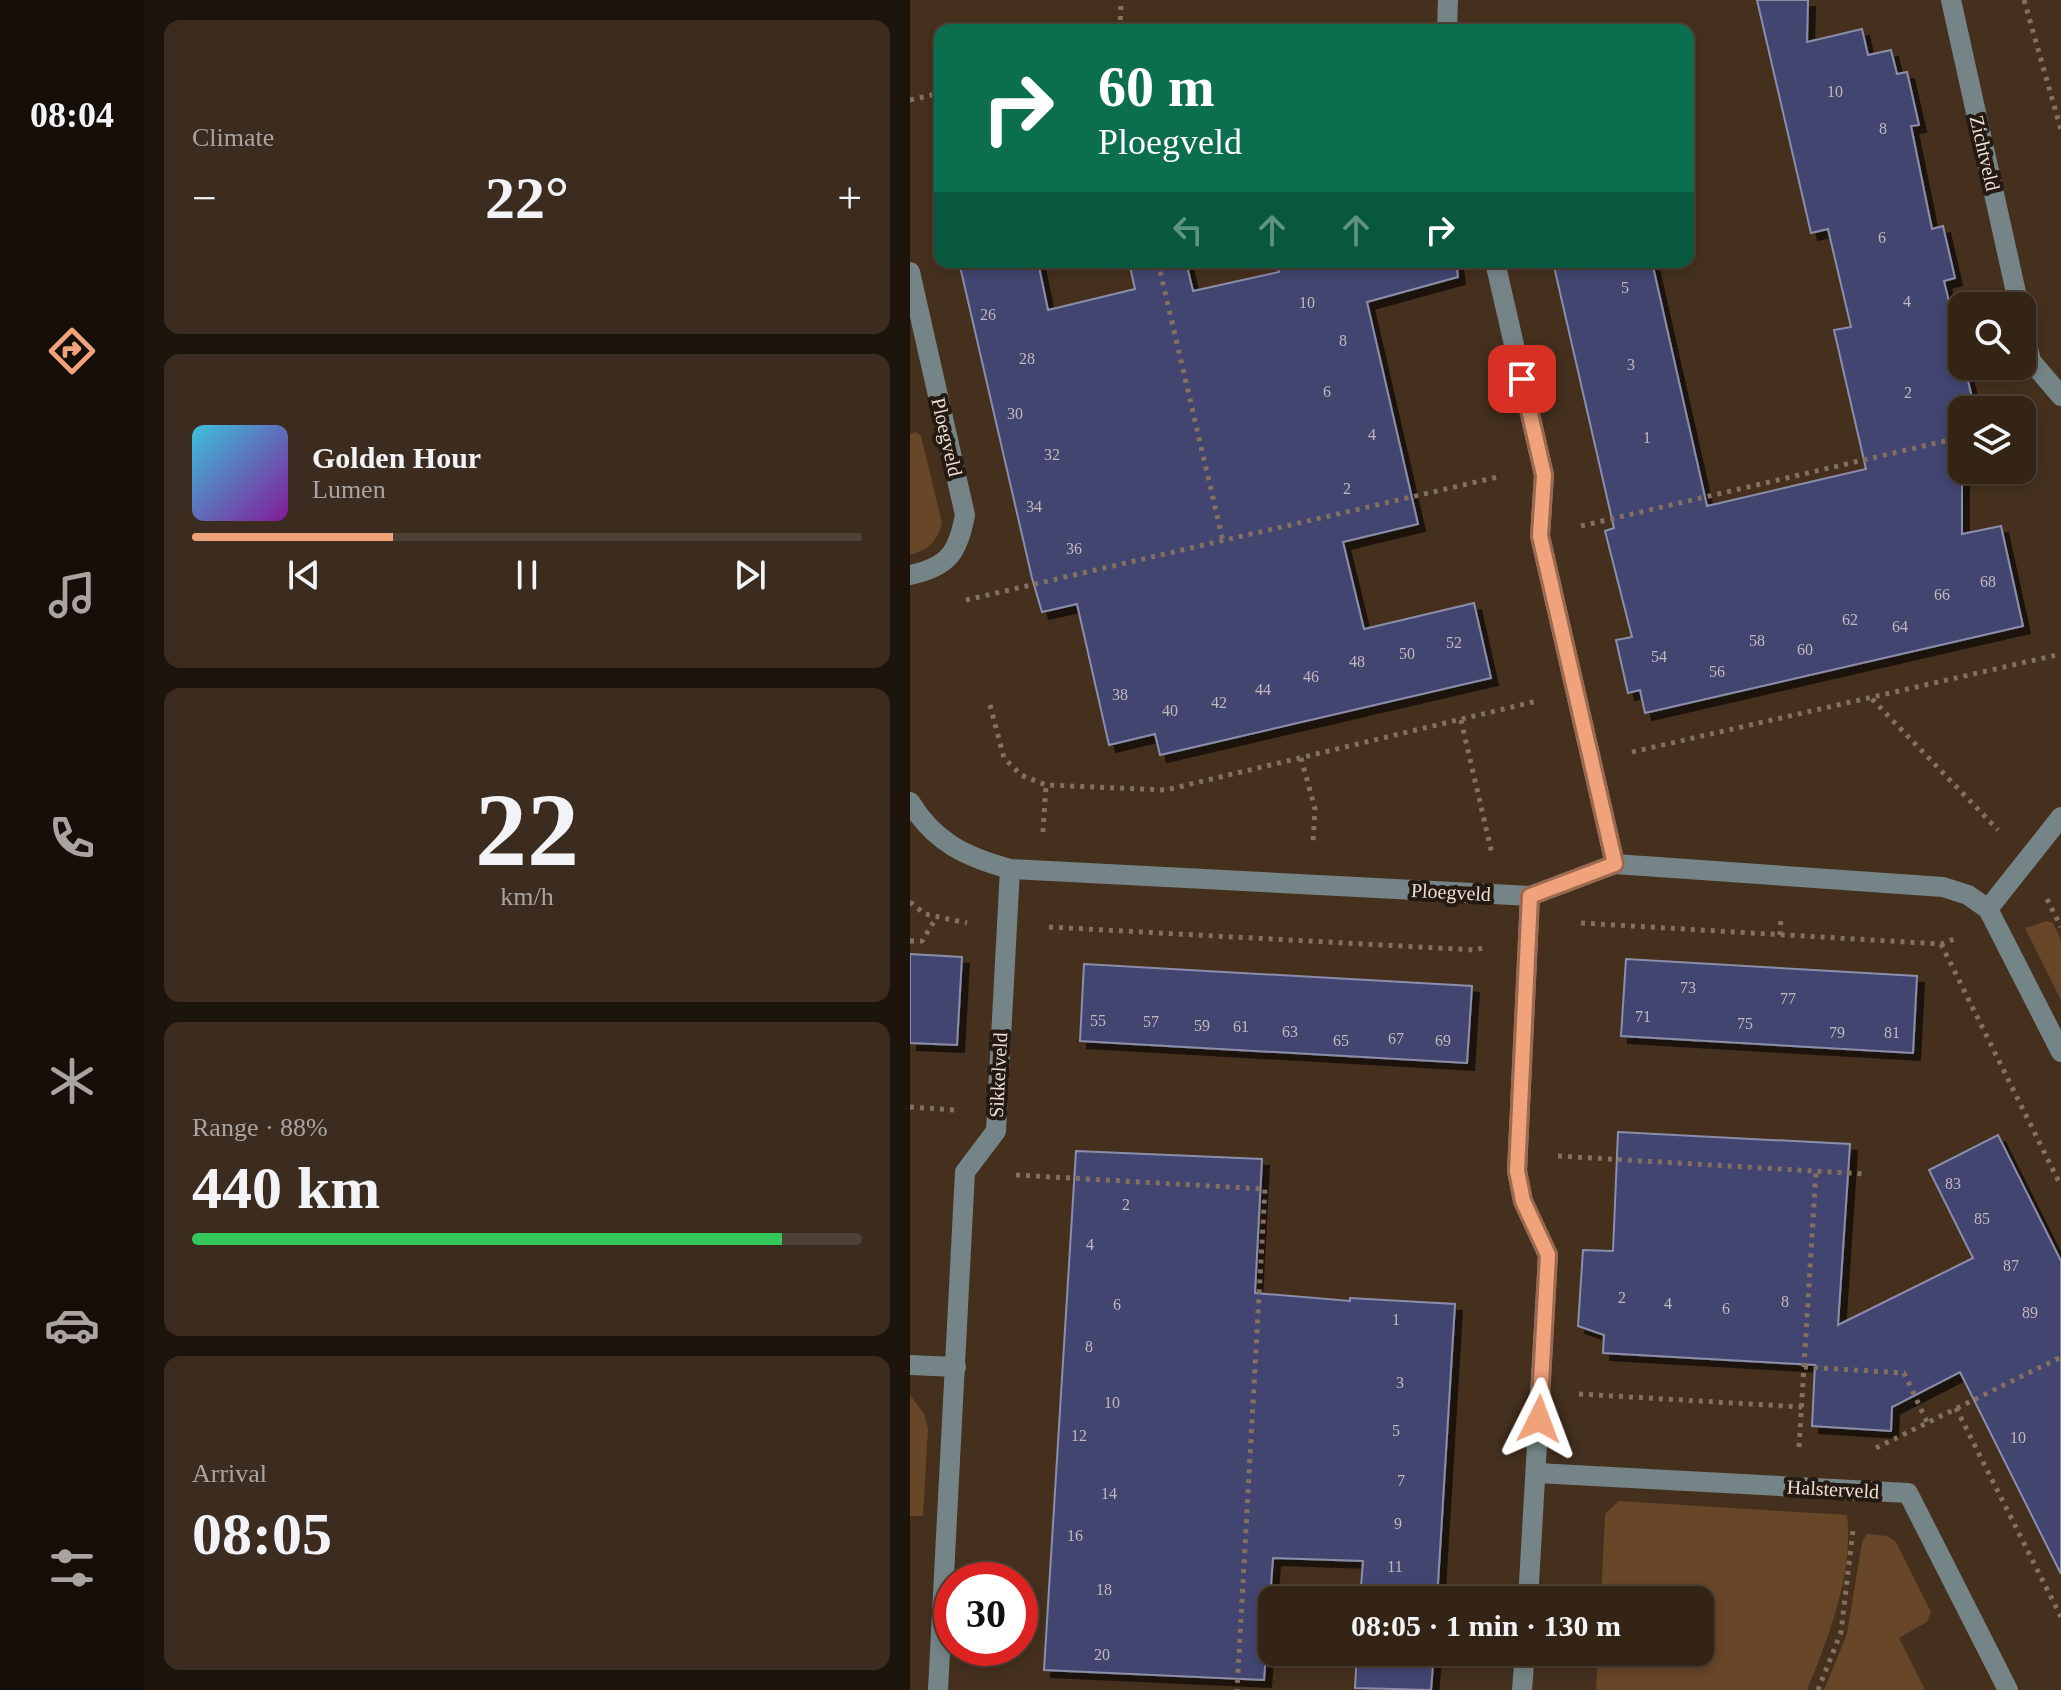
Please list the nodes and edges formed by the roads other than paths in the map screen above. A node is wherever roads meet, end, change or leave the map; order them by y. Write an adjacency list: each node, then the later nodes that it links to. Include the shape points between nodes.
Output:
1 (1448, 0): 3 (street)
2 (1951, 0): 6 (street, Zichtveld)
3 (1447, 24)
4 (1496, 268): 12 (street, via 1542,466 1540,536)
5 (910, 272): 9 (street, Ploegveld, via 965,515 950,555 935,569)
6 (2016, 292)
7 (2036, 367): 8 (street)
8 (2061, 396)
9 (910, 575)
10 (910, 802): 13 (street, Ploegveld, via 937,838 971,858)
11 (2061, 817): 15 (street)
12 (1615, 864): 14 (street, Ploegveld); 15 (street, Ploegveld, via 1943,887)
13 (1010, 869): 14 (street, Ploegveld); 18 (street, Sikkelveld, via 996,1131 965,1172)
14 (1530, 896): 19 (street, via 1517,1171 1523,1201 1548,1255)
15 (1988, 909): 16 (street)
16 (2061, 1052)
17 (910, 1365): 18 (street)
18 (956, 1367): 22 (street)
19 (1537, 1473): 20 (street); 24 (street, Halsterveld, via 1908,1493)
20 (1529, 1586)
21 (1524, 1666): 23 (street)
22 (938, 1690)
23 (1522, 1690)
24 (2008, 1690)

